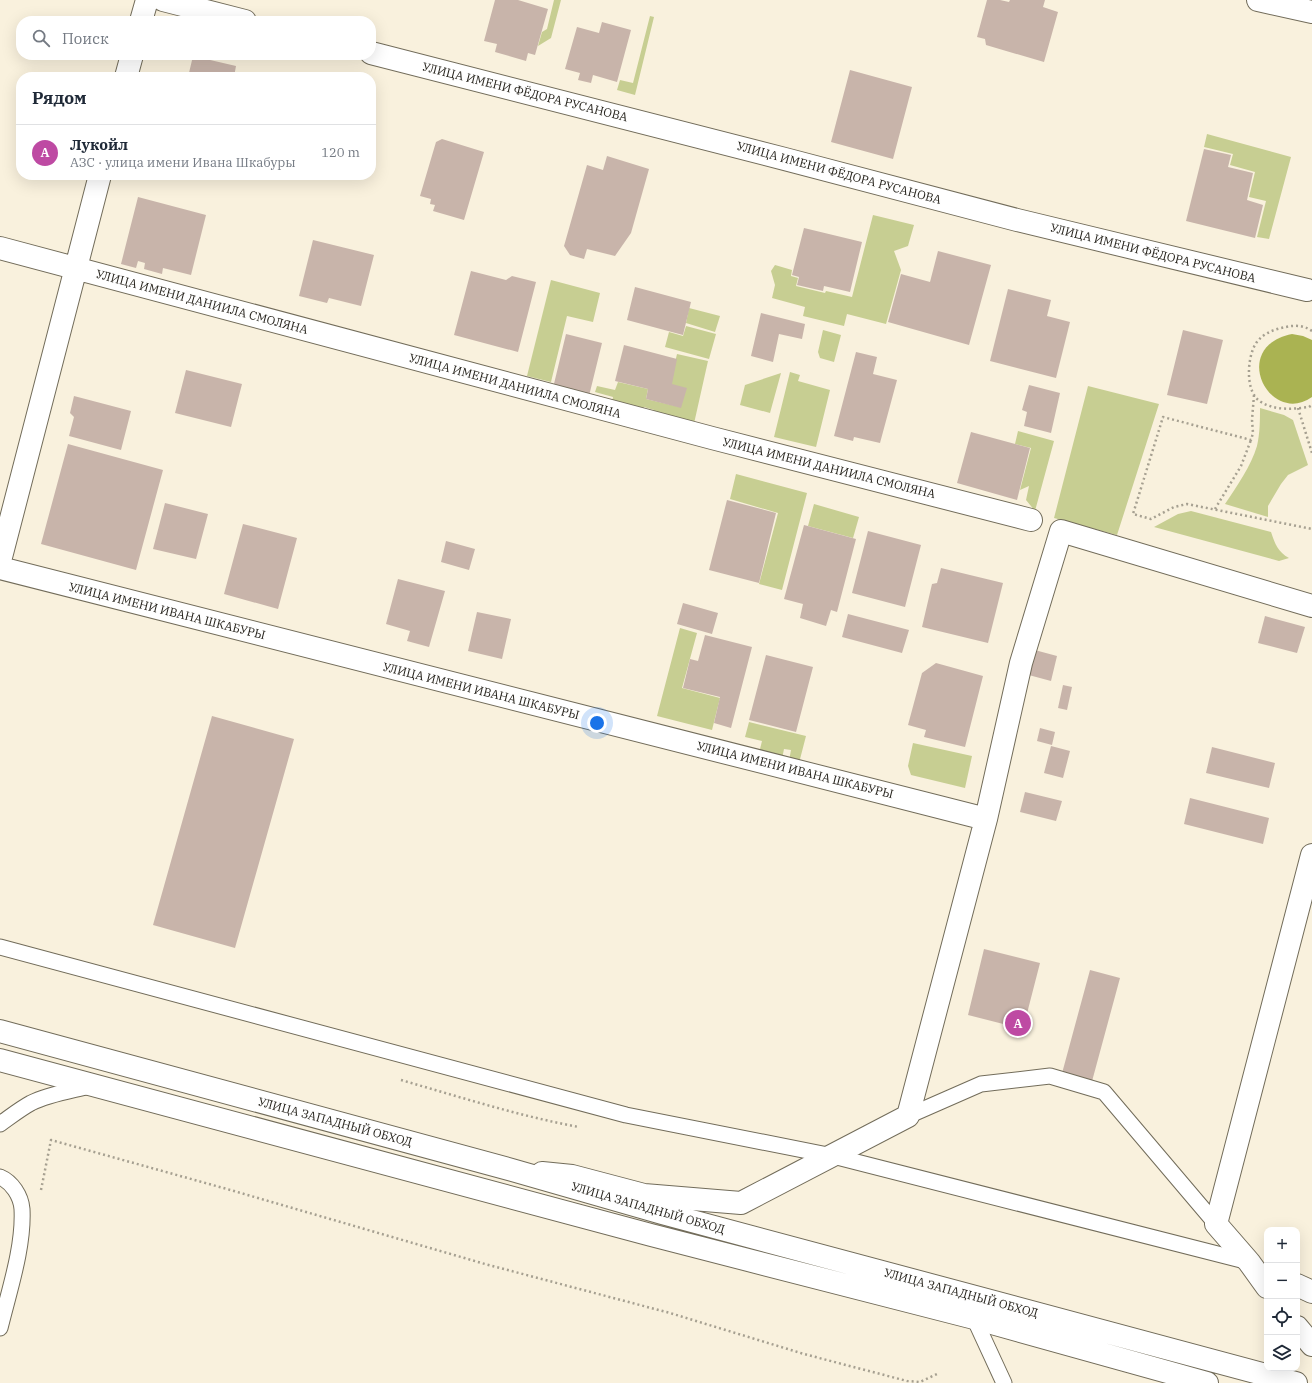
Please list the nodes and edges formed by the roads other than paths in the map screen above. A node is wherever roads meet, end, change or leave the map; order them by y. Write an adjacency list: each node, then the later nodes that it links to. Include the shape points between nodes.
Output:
1 (147, 0): 5 (main road)
2 (163, 0): 6 (main road)
3 (1258, 0): 4 (main road)
4 (1312, 12)
5 (143, 16)
6 (225, 16)
7 (376, 54): 13 (main road, УЛИЦА ИМЕНИ ФЁДОРА РУСАНОВА, via 1017,220)
8 (131, 60): 9 (main road)
9 (127, 72)
10 (99, 180): 12 (main road)
11 (0, 248): 12 (main road, УЛИЦА ИМЕНИ ДАНИИЛА СМОЛЯНА)
12 (75, 268): 14 (main road, УЛИЦА ИМЕНИ ДАНИИЛА СМОЛЯНА, via 704,436); 15 (main road)
13 (1307, 290)
14 (1031, 520)
15 (0, 561)
16 (0, 568): 18 (main road, УЛИЦА ИМЕНИ ИВАНА ШКАБУРЫ)
17 (1312, 606): 18 (main road, via 1061,531 1021,663)
18 (986, 819): 24 (main road)
19 (1312, 855): 29 (main road)
20 (0, 947): 26 (lane, via 626,1115)
21 (0, 1031): 27 (main road, УЛИЦА ЗАПАДНЫЙ ОБХОД)
22 (0, 1060): 23 (main road, УЛИЦА ЗАПАДНЫЙ ОБХОД)
23 (95, 1085): 25 (lane, via 56,1094 32,1103); 34 (main road, УЛИЦА ЗАПАДНЫЙ ОБХОД, via 643,1233)
24 (908, 1116): 26 (main road); 29 (lane, via 981,1084 996,1082 1050,1076 1104,1092)
25 (0, 1124)
26 (832, 1156): 27 (main road, via 741,1203 644,1195 572,1176); 30 (lane)
27 (512, 1170): 40 (main road, УЛИЦА ЗАПАДНЫЙ ОБХОД, via 669,1215)
28 (0, 1177): 35 (lane, via 12,1186 22,1208 20,1245)
29 (1216, 1224): 30 (main road)
30 (1258, 1267): 31 (main road)
31 (1264, 1280)
32 (1300, 1286): 33 (main road)
33 (1312, 1292)
34 (974, 1318): 38 (lane); 39 (main road, УЛИЦА ЗАПАДНЫЙ ОБХОД)
35 (0, 1328)
36 (1300, 1331): 37 (main road)
37 (1312, 1345)
38 (1004, 1383)
39 (1207, 1383)
40 (1296, 1383)

